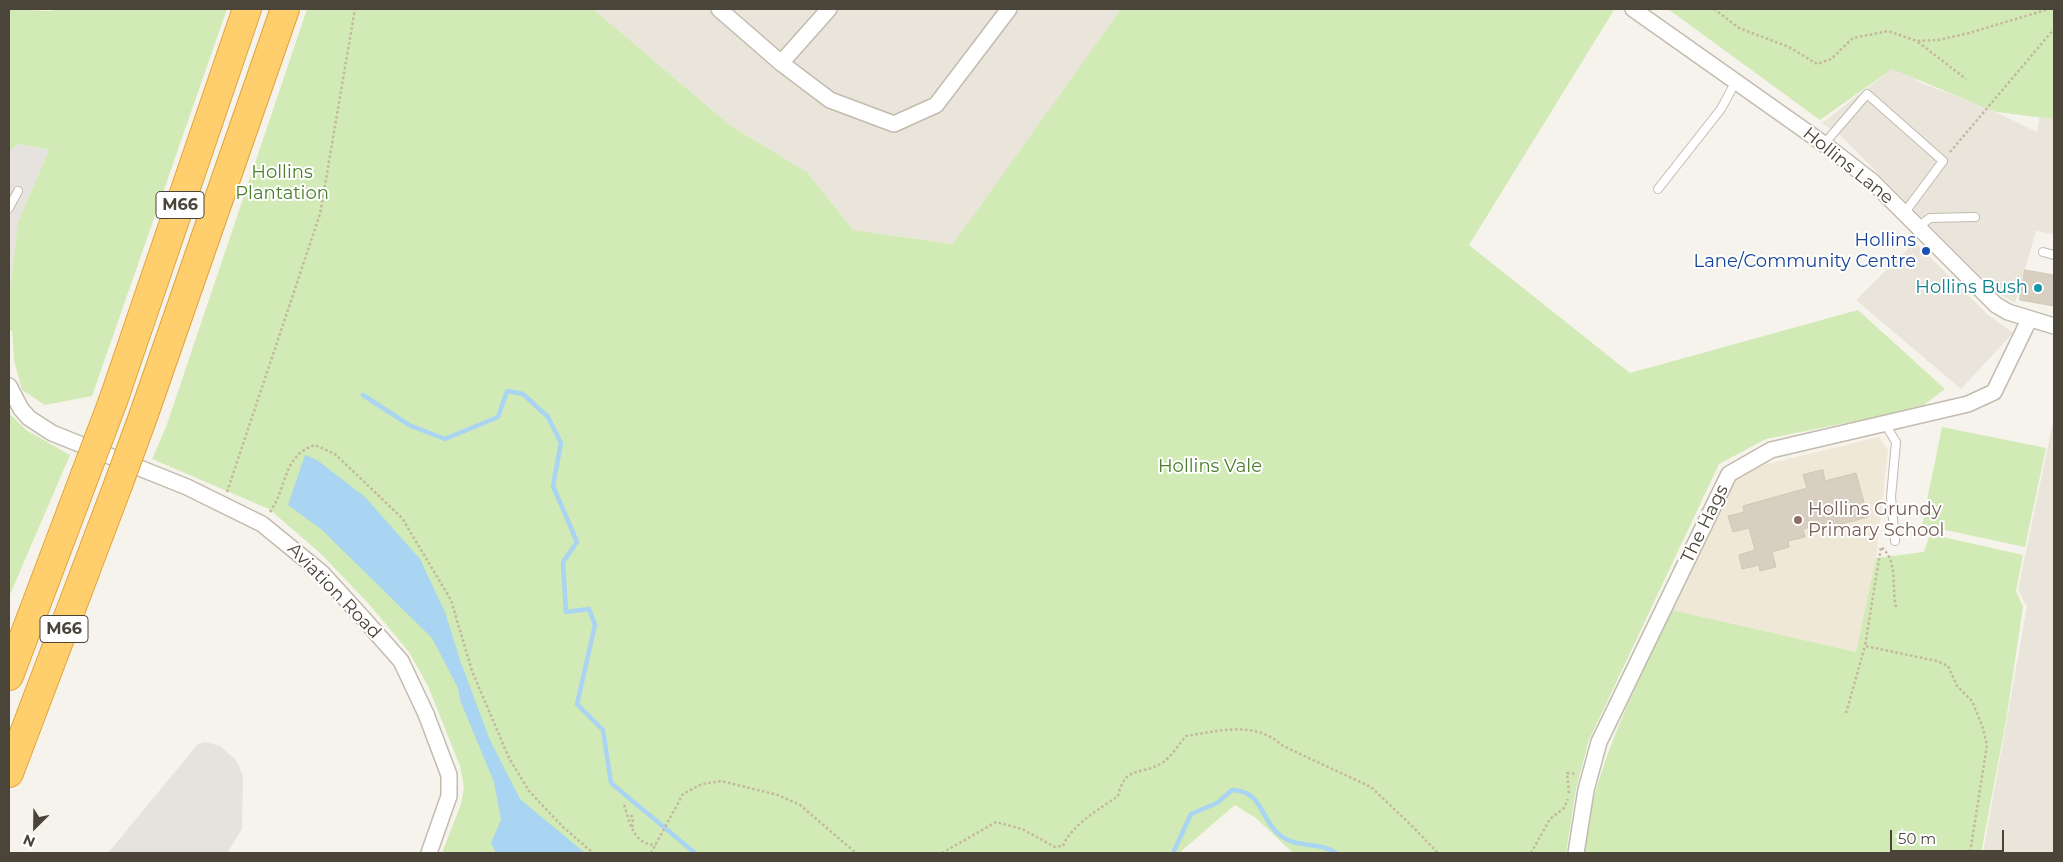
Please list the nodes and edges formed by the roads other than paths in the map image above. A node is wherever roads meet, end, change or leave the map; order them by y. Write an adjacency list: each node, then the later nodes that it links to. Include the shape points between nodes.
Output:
1 (247, 9): 23 (highway, M66, bridge, via 113,401)
2 (285, 9): 24 (highway, M66, bridge, via 144,414)
3 (719, 9): 7 (street)
4 (829, 9): 7 (street)
5 (1009, 9): 7 (street, via 936,105 894,124 830,100)
6 (1633, 9): 8 (street, Hollins Lane)
7 (781, 63)
8 (1736, 81): 9 (street, Hollins Lane); 10 (lane, via 1721,109)
9 (1824, 144): 13 (street, Hollins Lane); 13 (lane, via 1867,94 1943,161)
10 (1658, 189)
11 (18, 190): 12 (lane)
12 (9, 208)
13 (1905, 212): 15 (street, Hollins Lane)
14 (1975, 217): 15 (lane, via 1930,218)
15 (1918, 227): 18 (street, Hollins Lane, via 1996,306)
16 (2043, 252): 17 (lane)
17 (2054, 255)
18 (2029, 320): 19 (street, Hollins Lane); 21 (street, The Hags, via 1994,392 1968,404)
19 (2054, 326)
20 (9, 386): 25 (street, Aviation Road, via 21,409 52,433 224,503 262,524 322,574 401,661 449,774 449,796)
21 (1885, 424): 22 (lane, via 1896,442 1890,497); 26 (street, The Hags, via 1771,450 1729,474 1599,742)
22 (1895, 541)
23 (9, 676)
24 (9, 773)
25 (429, 853)
26 (1576, 853)

